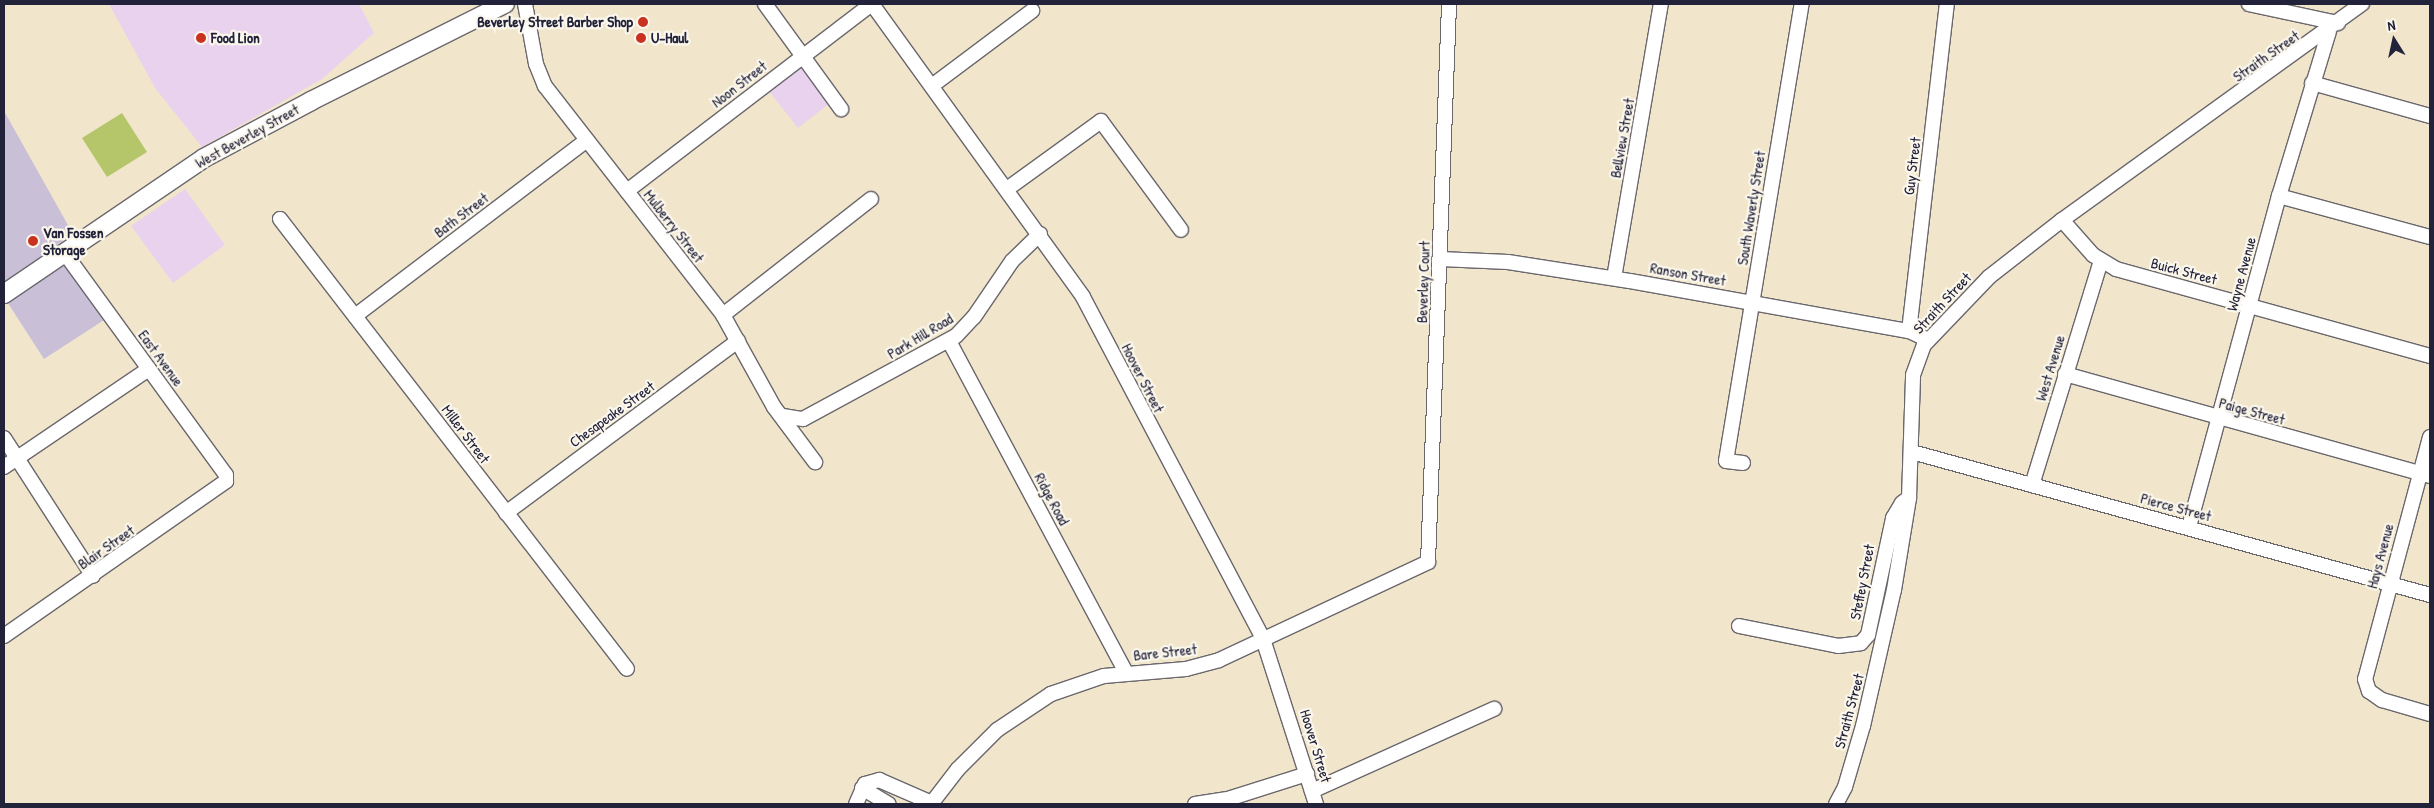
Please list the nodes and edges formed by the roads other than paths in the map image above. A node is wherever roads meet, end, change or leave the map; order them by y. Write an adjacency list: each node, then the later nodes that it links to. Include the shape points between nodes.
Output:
1 (505, 4): 28 (main road, West Beverley Street, via 230,143)
2 (525, 4): 18 (street, Mulberry Street, via 540,77)
3 (765, 4): 13 (street)
4 (872, 4): 13 (street, Noon Street); 15 (street, Hoover Street)
5 (1448, 4): 29 (street, Beverley Court)
6 (1661, 4): 31 (street, Bellview Street)
7 (1802, 4): 33 (street, South Waverly Street)
8 (1947, 4): 37 (street, Guy Street)
9 (2249, 4): 12 (street)
10 (2362, 4): 12 (street, Straith Street)
11 (1032, 10): 15 (street)
12 (2334, 27): 14 (street, Wayne Avenue); 24 (street, Straith Street)
13 (803, 56): 16 (street); 20 (street, Noon Street)
14 (2312, 83): 17 (street); 21 (street, Wayne Avenue)
15 (932, 86): 19 (street, Hoover Street)
16 (841, 109)
17 (2430, 116)
18 (586, 140): 20 (street, Mulberry Street); 36 (street, Bath Street)
19 (1007, 189): 25 (street, via 1102,121); 26 (street, Hoover Street)
20 (627, 191): 35 (street, Mulberry Street)
21 (2279, 196): 27 (street); 34 (street, Wayne Avenue)
22 (871, 199): 35 (street)
23 (280, 219): 36 (street, Miller Street)
24 (2062, 220): 30 (street, Buick Street); 38 (street, Straith Street, via 1989,277)
25 (1181, 230)
26 (1040, 234): 40 (street, Park Hill Road, via 1009,266 972,320); 65 (street, Hoover Street, via 1083,296)
27 (2430, 237)
28 (64, 253): 32 (main road, West Beverley Street); 42 (street, East Avenue)
29 (1440, 259): 31 (street, Ranson Street, via 1508,262); 59 (street, Beverley Court)
30 (2100, 261): 34 (street, Buick Street, via 2116,269); 43 (street, West Avenue)
31 (1614, 278): 33 (street, Ranson Street)
32 (4, 294)
33 (1752, 302): 37 (street, Ranson Street); 51 (street, South Waverly Street, via 1726,461)
34 (2249, 305): 41 (street, Buick Street); 45 (street, Wayne Avenue)
35 (723, 315): 39 (street, Mulberry Street)
36 (355, 316): 57 (street, Miller Street)
37 (1909, 331): 38 (street, Ranson Street)
38 (1928, 340): 48 (street, Straith Street, via 1919,354 1913,374)
39 (738, 341): 44 (street, Mulberry Street, via 751,370); 57 (street, Chesapeake Street)
40 (948, 341): 44 (street, Park Hill Road, via 804,418); 67 (street, Ridge Road)
41 (2430, 356)
42 (149, 370): 49 (street); 54 (street, East Avenue, via 226,475)
43 (2065, 374): 45 (street, Paige Street); 55 (street, West Avenue)
44 (784, 416): 50 (street, Mulberry Street)
45 (2218, 418): 53 (street, Paige Street); 58 (street, Wayne Avenue)
46 (2430, 437): 53 (street, Hays Avenue)
47 (4, 438): 49 (street)
48 (1912, 452): 55 (street, Pierce Street); 56 (street, Straith Street)
49 (17, 459): 52 (street); 60 (street)
50 (815, 462)
51 (1743, 464)
52 (4, 467)
53 (2425, 475): 61 (street, Hays Avenue)
54 (226, 483): 60 (street, Blair Street)
55 (2032, 485): 58 (street, Pierce Street)
56 (1909, 498): 63 (street, Steffey Street, via 1893,518 1868,635 1861,643 1838,646); 77 (street, Straith Street, via 1878,667 1848,778)
57 (506, 513): 66 (street, Miller Street)
58 (2189, 527): 61 (street, Pierce Street)
59 (1428, 562): 65 (street, Bare Street)
60 (93, 576): 64 (street, Blair Street)
61 (2389, 583): 62 (street, Pierce Street); 69 (street, Hays Avenue, via 2366,670 2366,684 2371,693 2382,700)
62 (2430, 595)
63 (1740, 626)
64 (4, 636)
65 (1263, 639): 67 (street, Bare Street, via 1219,660 1186,669); 70 (street, Hoover Street)
66 (627, 669)
67 (1126, 673): 73 (street, Bare Street, via 1076,684 1033,704 997,730 968,757)
68 (1494, 709): 72 (street)
69 (2430, 714)
70 (1307, 774): 72 (street, Hoover Street); 76 (street, via 1231,798)
71 (862, 788): 73 (street, via 879,780); 74 (street); 75 (street)
72 (1314, 798)
73 (933, 803)
74 (856, 804)
75 (889, 804)
76 (1195, 804)
77 (1836, 804)

